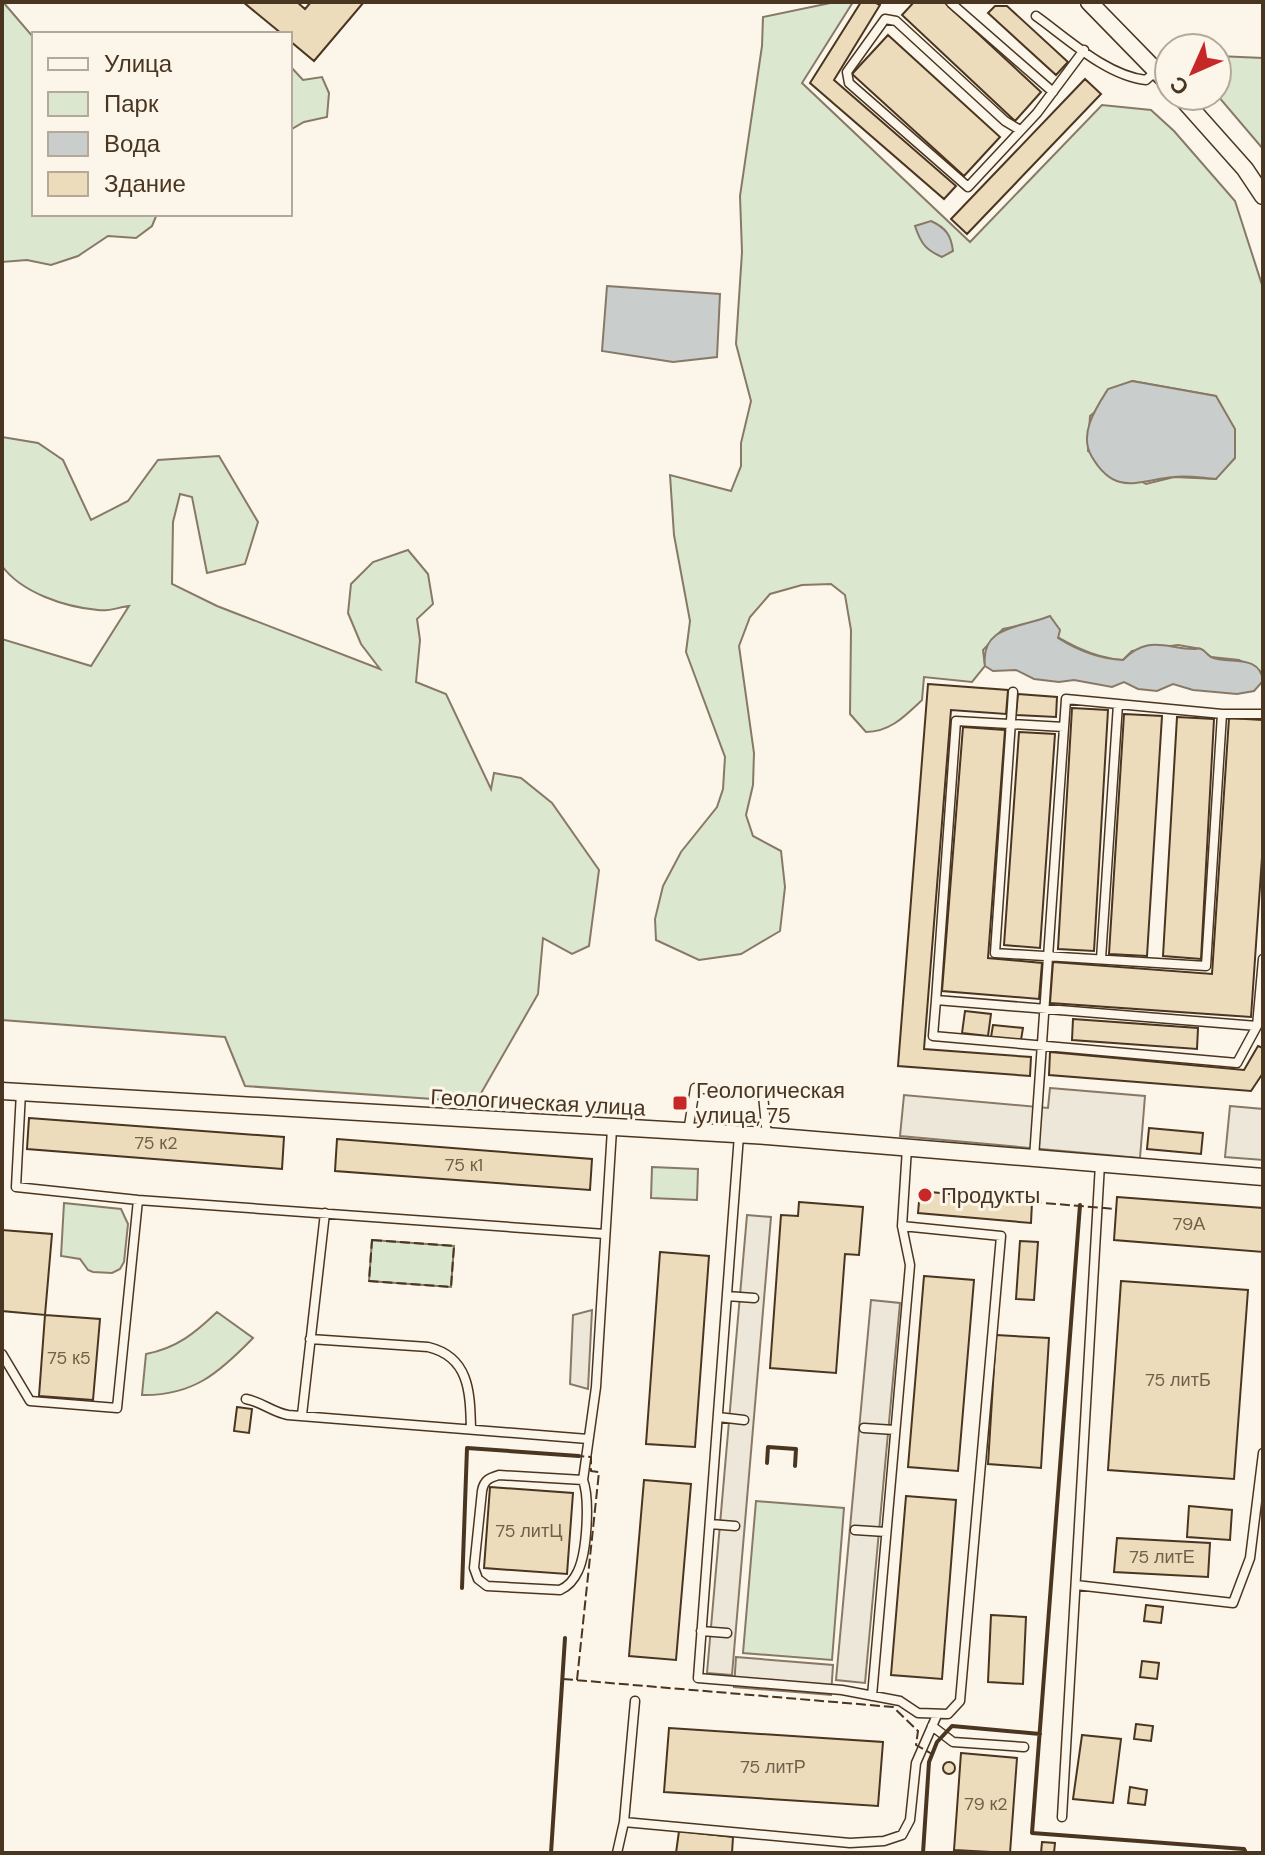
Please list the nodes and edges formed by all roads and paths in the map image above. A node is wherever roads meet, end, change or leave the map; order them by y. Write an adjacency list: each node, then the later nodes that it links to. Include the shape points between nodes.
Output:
1 (1089, 2): 5 (street)
2 (951, 3): 7 (lane)
3 (1036, 16): 4 (lane)
4 (1084, 50): 6 (lane, via 1128,78 1146,80); 7 (lane)
5 (1153, 67)
6 (1153, 74)
7 (1053, 92): 9 (lane)
8 (1194, 112): 10 (street)
9 (1020, 130): 9 (lane, via 968,187 849,83 847,72 885,19 896,21)
10 (1263, 196)
11 (1013, 692): 15 (lane)
12 (1118, 704): 13 (lane); 16 (lane, via 1066,699); 18 (lane)
13 (1222, 714): 14 (lane); 18 (lane, via 1206,966)
14 (1263, 714)
15 (1012, 724): 16 (lane); 17 (lane, via 995,953); 20 (lane, via 956,721)
16 (1064, 727): 17 (lane)
17 (1048, 956): 18 (lane); 21 (lane)
18 (1101, 959)
19 (1263, 959): 22 (lane)
20 (936, 1000): 21 (lane); 23 (lane, via 933,1036)
21 (1044, 1009): 22 (lane); 23 (lane)
22 (1257, 1026): 23 (lane, via 1237,1063)
23 (1042, 1044): 31 (lane)
24 (2, 1091): 25 (street, Геологическая улица)
25 (21, 1092): 26 (street, Геологическая улица); 34 (lane, via 16,1187)
26 (612, 1129): 27 (street, Геологическая улица); 37 (lane)
27 (688, 1133): 28 (street, Геологическая улица); 29 (lane, via 695,1088 763,1095)
28 (739, 1135): 29 (street, Геологическая улица); 38 (lane)
29 (767, 1136): 30 (street, Геологическая улица)
30 (907, 1148): 31 (street, Геологическая улица); 36 (lane)
31 (1034, 1159): 32 (street, Геологическая улица)
32 (1100, 1164): 33 (street, Геологическая улица); 56 (lane)
33 (1263, 1177)
34 (138, 1200): 35 (lane); 41 (lane, via 117,1408 30,1401)
35 (325, 1213): 37 (lane); 40 (lane)
36 (902, 1226): 48 (lane, via 910,1265); 61 (lane, via 1001,1236 960,1701 948,1714)
37 (605, 1234): 49 (lane)
38 (727, 1296): 39 (lane); 44 (lane)
39 (754, 1298)
40 (310, 1339): 43 (lane); 47 (lane, via 442,1350 464,1375)
41 (2, 1354)
42 (246, 1399): 43 (lane, via 279,1413)
43 (302, 1415): 47 (lane)
44 (718, 1417): 45 (lane); 52 (lane)
45 (744, 1420)
46 (864, 1428): 48 (lane)
47 (471, 1429): 49 (lane)
48 (895, 1430): 55 (lane)
49 (588, 1439): 51 (lane)
50 (1263, 1453): 56 (lane, via 1250,1558 1233,1603)
51 (583, 1480): 51 (lane, via 588,1492 582,1557 570,1585 560,1590 487,1586 478,1579 474,1568 482,1491 490,1477)
52 (710, 1524): 53 (lane); 57 (lane)
53 (735, 1526)
54 (855, 1530): 55 (lane)
55 (886, 1532): 59 (lane)
56 (1076, 1585): 64 (lane)
57 (701, 1631): 58 (lane); 59 (lane, via 698,1678)
58 (727, 1633)
59 (872, 1696): 61 (lane)
60 (635, 1701): 65 (lane)
61 (937, 1715): 62 (lane)
62 (932, 1726): 63 (lane, via 953,1742); 66 (lane, via 916,1763 910,1820 902,1835)
63 (1024, 1747)
64 (1062, 1817)
65 (624, 1822): 66 (lane); 67 (lane)
66 (850, 1843): 68 (lane)
67 (617, 1853)
68 (849, 1853)

